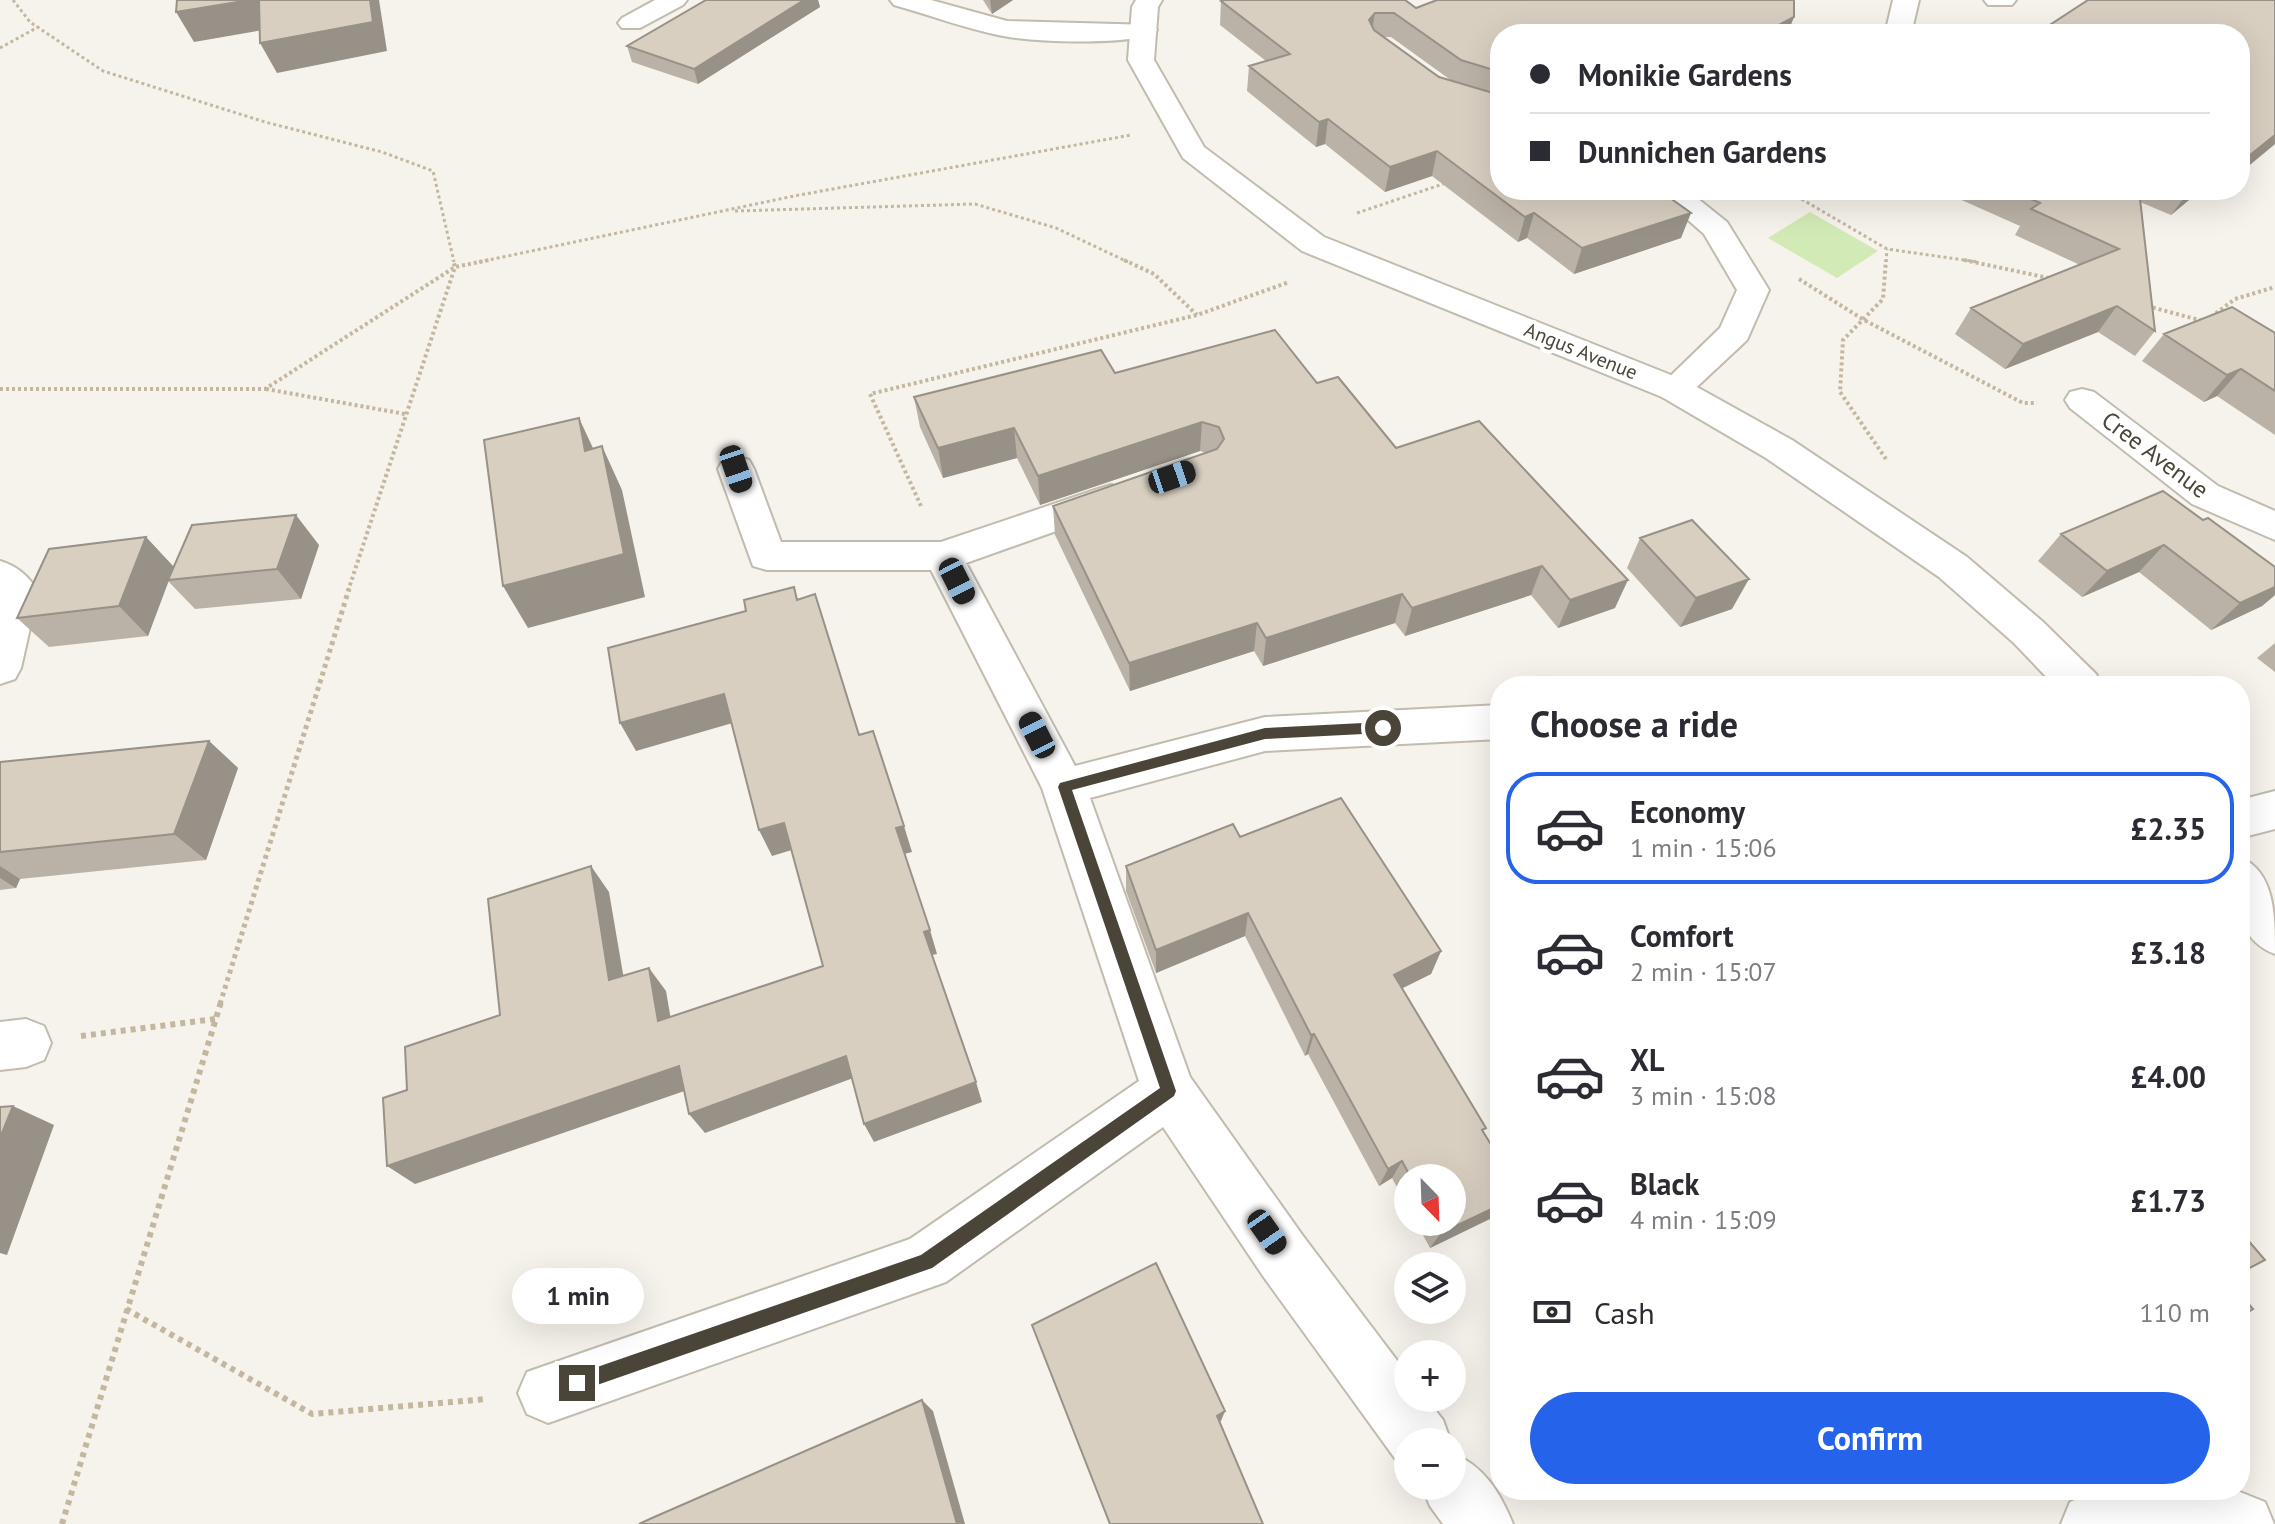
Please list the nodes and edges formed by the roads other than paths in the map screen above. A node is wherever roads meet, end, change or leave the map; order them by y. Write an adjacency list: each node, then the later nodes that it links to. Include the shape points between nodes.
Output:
1 (674, 0): 5 (street)
2 (903, 0): 4 (street, via 1006,29 1088,33)
3 (1906, 0): 6 (street)
4 (1146, 15): 8 (street, Angus Avenue, via 1141,60 1193,152 1313,244)
5 (631, 23)
6 (1900, 24)
7 (1681, 200): 8 (street, via 1716,229 1753,290 1735,333)
8 (1674, 389): 16 (street, Angus Avenue, via 1779,449 1953,567)
9 (2082, 400): 12 (street, Cree Avenue, via 2205,495)
10 (736, 469): 13 (street, via 767,556)
11 (1140, 488): 13 (street)
12 (2275, 526)
13 (943, 556): 18 (street)
14 (0, 575): 15 (street, via 18,592)
15 (0, 668)
16 (2071, 676)
17 (1490, 723): 18 (street, via 1265,734)
18 (1064, 787): 23 (street)
19 (2275, 810): 20 (street)
20 (2250, 816)
21 (2250, 893): 22 (street)
22 (2275, 932)
23 (1169, 1091): 24 (street, via 926,1262); 25 (street)
24 (548, 1393)
25 (1411, 1428)
26 (1464, 1500): 27 (street)
27 (1482, 1524)
28 (2092, 1524): 29 (street, via 2205,1512)
29 (2243, 1524)

